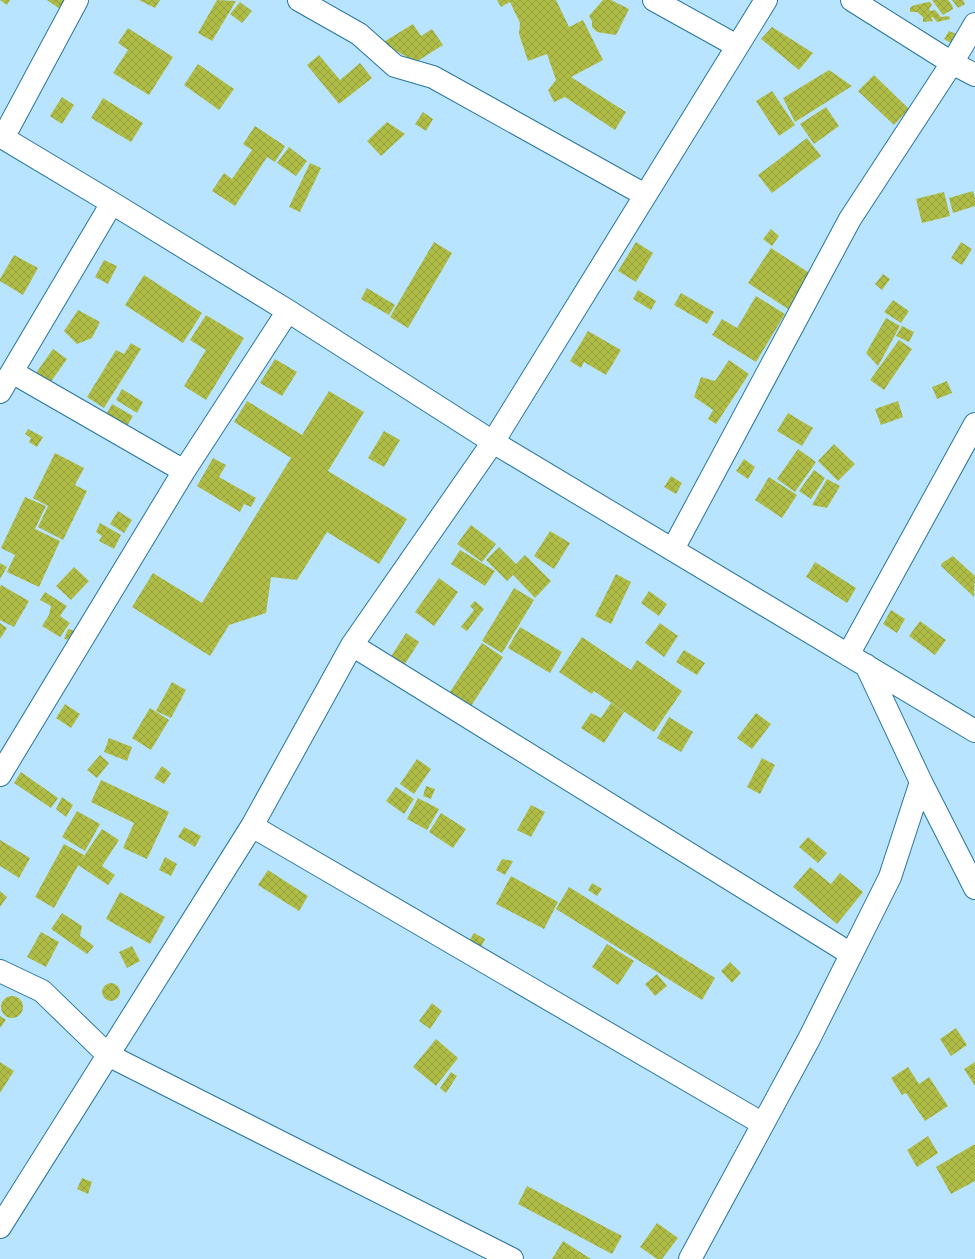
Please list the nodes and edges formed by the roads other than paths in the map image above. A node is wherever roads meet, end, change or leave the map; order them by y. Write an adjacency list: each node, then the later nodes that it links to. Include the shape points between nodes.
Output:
1 (77, 0): 10 (street)
2 (299, 0): 11 (street, via 359,34 395,66 433,77)
3 (654, 0): 7 (street)
4 (766, 0): 7 (street)
5 (852, 0): 8 (street)
6 (975, 24): 8 (street)
7 (737, 46): 11 (street)
8 (952, 63): 9 (street); 19 (street, via 850,219)
9 (975, 75)
10 (2, 137): 12 (street)
11 (645, 195): 17 (street)
12 (112, 203): 13 (street); 14 (street)
13 (288, 311): 17 (street); 18 (street)
14 (12, 372): 15 (street); 18 (street)
15 (0, 392)
16 (975, 424): 21 (street)
17 (493, 442): 19 (street); 20 (street)
18 (184, 471): 23 (street)
19 (673, 549): 21 (street)
20 (352, 645): 25 (street); 27 (street)
21 (857, 660): 22 (street); 24 (street)
22 (975, 730)
23 (0, 776)
24 (921, 782): 26 (street); 27 (street, via 890,877)
25 (252, 826): 29 (street); 30 (street)
26 (975, 888)
27 (851, 954): 30 (street)
28 (0, 971): 29 (street, via 42,991)
29 (108, 1055): 31 (street); 32 (street)
30 (763, 1124): 33 (street)
31 (0, 1227)
32 (512, 1259)
33 (690, 1259)

